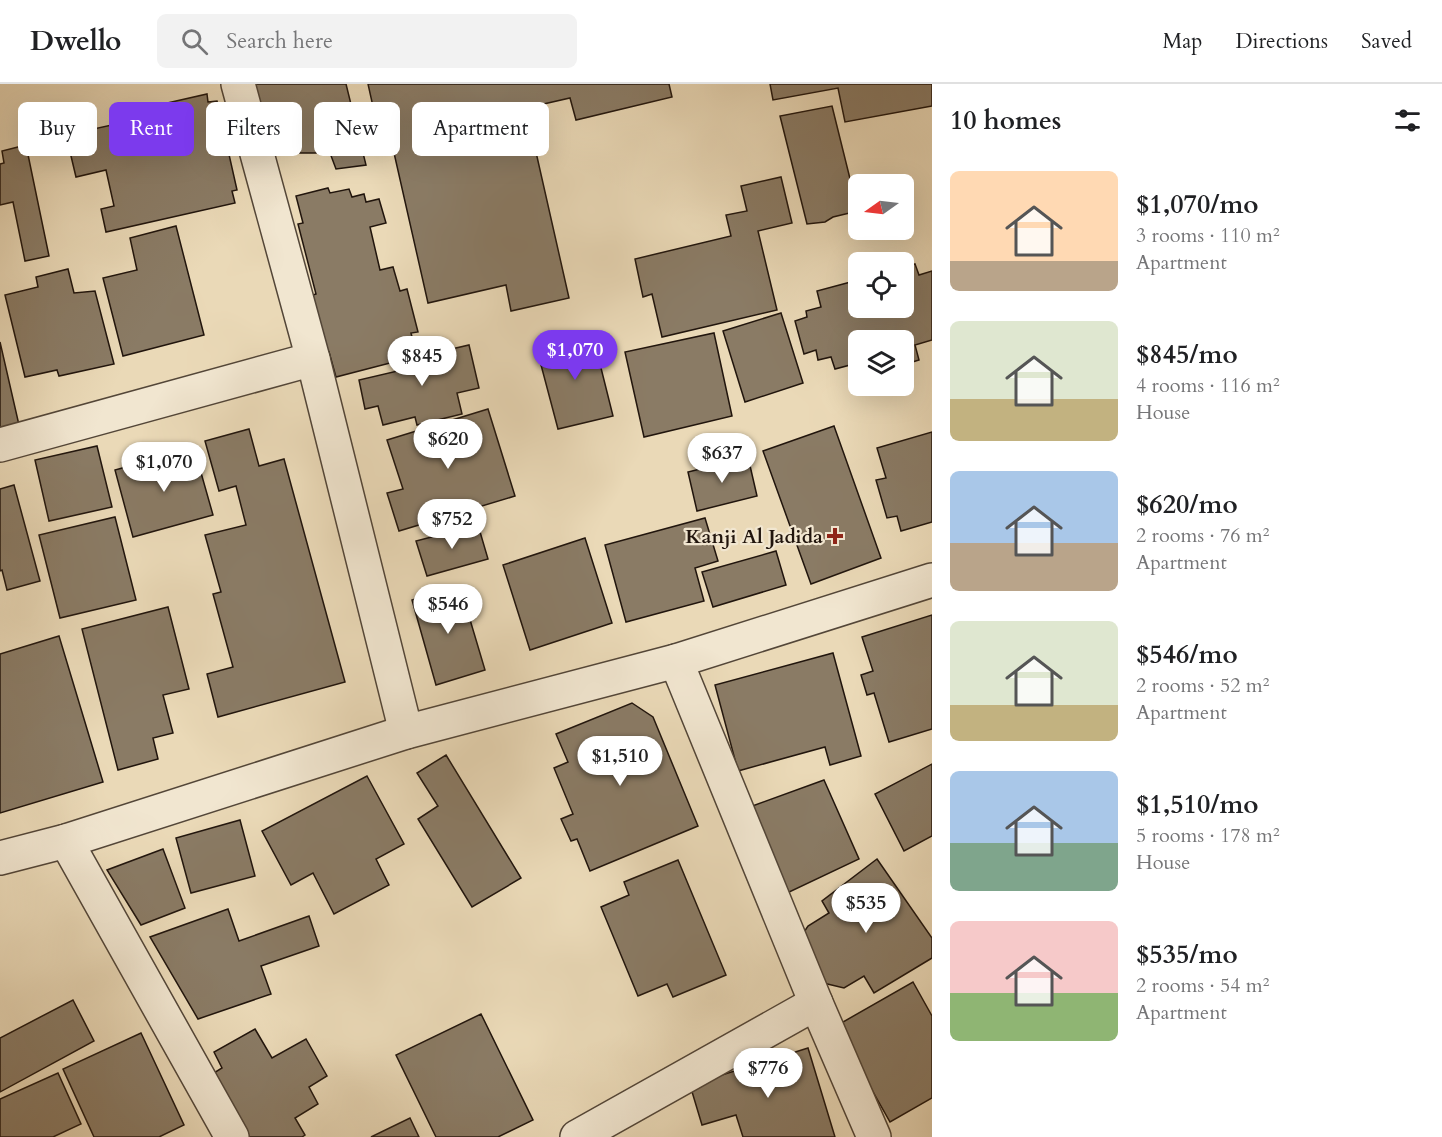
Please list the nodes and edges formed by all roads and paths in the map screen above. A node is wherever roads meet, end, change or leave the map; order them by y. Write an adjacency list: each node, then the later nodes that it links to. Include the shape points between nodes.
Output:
1 (238, 84): 2 (street)
2 (313, 359): 3 (street); 6 (street)
3 (0, 445)
4 (932, 580): 5 (street)
5 (676, 661): 6 (street); 9 (street)
6 (406, 732): 7 (street)
7 (66, 841): 8 (street); 10 (street)
8 (0, 858)
9 (816, 1003): 11 (street); 12 (street)
10 (232, 1137)
11 (577, 1137)
12 (874, 1137)

